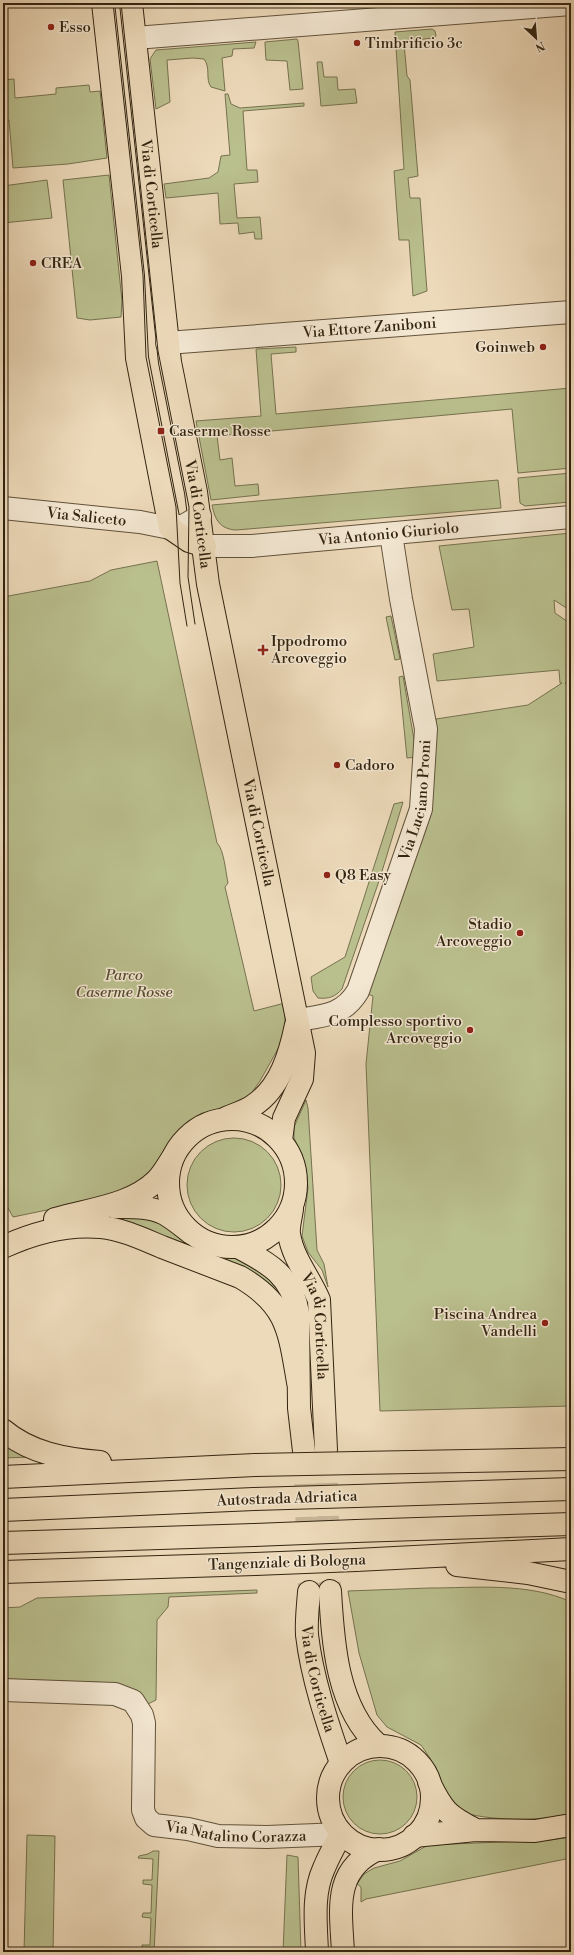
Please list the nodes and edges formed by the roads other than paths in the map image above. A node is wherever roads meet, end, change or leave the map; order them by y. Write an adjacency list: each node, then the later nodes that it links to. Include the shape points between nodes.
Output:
1 (103, 3): 5 (main road, Via di Corticella)
2 (131, 3): 4 (main road, Via di Corticella)
3 (571, 4): 4 (street)
4 (135, 38): 5 (main road, via 118,45); 7 (main road, Via di Corticella)
5 (109, 58): 11 (main road, Via di Corticella, via 134,288 137,358)
6 (571, 312): 7 (street, Via Ettore Zaniboni)
7 (167, 344): 9 (main road, Via di Corticella)
8 (3, 508): 11 (street, Via Saliceto, via 140,522)
9 (200, 516): 11 (street, via 185,525); 13 (main road, Via di Corticella)
10 (571, 517): 12 (street, Via Antonio Giuriolo)
11 (170, 528): 13 (main road)
12 (391, 534): 13 (street, Via Antonio Giuriolo, via 252,546); 14 (street, Via Luciano Proni, via 400,599 426,730 421,809 358,991 348,1004 334,1014)
13 (205, 546): 14 (main road, Via di Corticella, via 208,584)
14 (298, 1020): 15 (main road, Via di Corticella, via 279,1077 265,1096 254,1106); 16 (main road, Via di Corticella, via 304,1066 302,1079 284,1118)
15 (224, 1119): 16 (main road, via 240,1119 255,1123); 17 (main road, via 208,1123 194,1131)
16 (281, 1140): 18 (main road, via 289,1152 297,1178)
17 (173, 1157): 19 (main road, via 158,1179 146,1189); 20 (main road, via 169,1173 169,1195 180,1221)
18 (293, 1206): 23 (main road, via 284,1222 271,1235 255,1243); 26 (main road, Via di Corticella, via 289,1233 293,1250 319,1300)
19 (101, 1207): 20 (main road, via 154,1210 165,1214); 21 (main road, via 36,1224)
20 (191, 1233): 23 (main road, via 205,1242)
21 (3, 1243)
22 (3, 1247): 24 (main road, via 46,1232 77,1227 102,1227 130,1234 240,1277 256,1287 278,1308 284,1318)
23 (238, 1247): 24 (main road, Via di Corticella, via 281,1274 296,1302)
24 (298, 1382): 27 (main road, Via di Corticella)
25 (3, 1430): 29 (main road, via 39,1451 60,1457 121,1464)
26 (326, 1450)
27 (304, 1451)
28 (571, 1460): 29 (main road, bridge)
29 (207, 1467): 30 (main road)
30 (3, 1478)
31 (571, 1489): 32 (main road, Autostrada Adriatica, bridge)
32 (3, 1510)
33 (571, 1524): 34 (main road, bridge)
34 (3, 1543)
35 (571, 1549): 36 (main road, Tangenziale di Bologna)
36 (366, 1559): 37 (main road, Tangenziale di Bologna, bridge); 40 (main road, via 493,1568)
37 (72, 1570): 38 (main road, Tangenziale di Bologna); 39 (main road)
38 (3, 1572)
39 (3, 1576)
40 (571, 1582)
41 (330, 1591): 44 (main road, Via di Corticella, via 332,1637 352,1712 360,1726)
42 (309, 1592): 45 (main road, Via di Corticella, via 307,1634 312,1662)
43 (3, 1690): 49 (street, Via Natalino Corazza, via 115,1694 132,1701 142,1715 144,1723 143,1810 150,1822 159,1826 218,1836)
44 (378, 1745): 45 (main road, via 350,1756); 46 (main road, via 397,1749 410,1756 421,1766)
45 (341, 1763): 49 (main road, via 329,1785 328,1797 329,1809)
46 (430, 1782): 48 (main road, via 451,1817); 50 (main road, via 430,1812)
47 (571, 1825): 48 (main road, via 535,1831)
48 (476, 1830): 50 (main road)
49 (341, 1834): 51 (main road, via 358,1845); 52 (main road, via 323,1869 317,1891)
50 (414, 1836): 51 (main road, via 398,1846)
51 (379, 1849): 53 (main road, via 368,1854 352,1869 343,1886)
52 (317, 1952)
53 (343, 1952)

